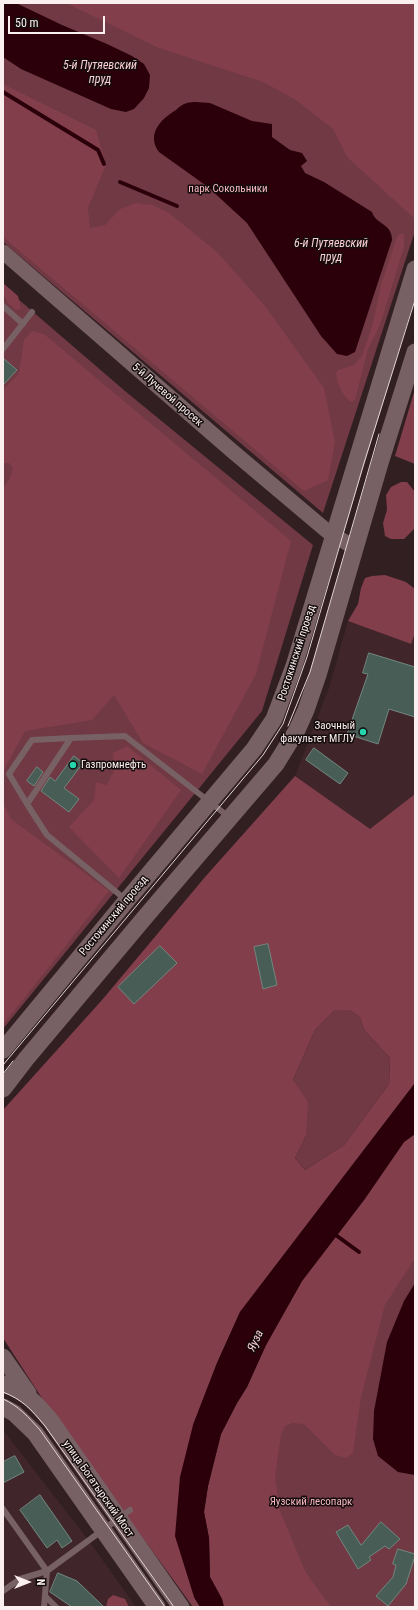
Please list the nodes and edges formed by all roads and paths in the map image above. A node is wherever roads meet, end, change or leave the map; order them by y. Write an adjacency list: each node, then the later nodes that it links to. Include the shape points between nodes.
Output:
1 (3, 252): 8 (street, 5-й Лучевой просек)
2 (415, 269): 8 (main road, Ростокинский проезд)
3 (3, 306): 5 (lane)
4 (32, 312): 5 (lane)
5 (23, 324): 6 (lane)
6 (3, 349)
7 (415, 352): 9 (main road)
8 (333, 535): 9 (street, 5-й Лучевой просек); 11 (main road, Ростокинский проезд, via 294,666 274,719 254,749)
9 (354, 548): 13 (main road, via 318,675 300,723 276,764)
10 (71, 738): 11 (lane, via 125,736); 12 (lane); 12 (lane, via 32,740 9,774)
11 (210, 801): 13 (lane); 14 (main road, Ростокинский проезд)
12 (27, 804): 14 (lane, via 47,835)
13 (229, 817): 16 (main road)
14 (126, 900): 15 (main road, Ростокинский проезд)
15 (3, 1050)
16 (3, 1089)
17 (3, 1357): 19 (main road)
18 (3, 1384): 19 (main road, улица Богатырский Мост)
19 (33, 1400): 22 (main road, улица Богатырский Мост)
20 (3, 1407): 23 (main road, улица Богатырский Мост, via 14,1413 35,1433)
21 (3, 1509): 24 (lane)
22 (124, 1514): 23 (lane); 30 (main road, улица Богатырский Мост)
23 (104, 1530): 24 (lane); 29 (main road, улица Богатырский Мост)
24 (47, 1571): 25 (lane, via 20,1578); 26 (lane)
25 (3, 1591)
26 (46, 1597): 27 (lane); 28 (lane)
27 (44, 1607)
28 (56, 1607)
29 (157, 1607)
30 (181, 1607)

